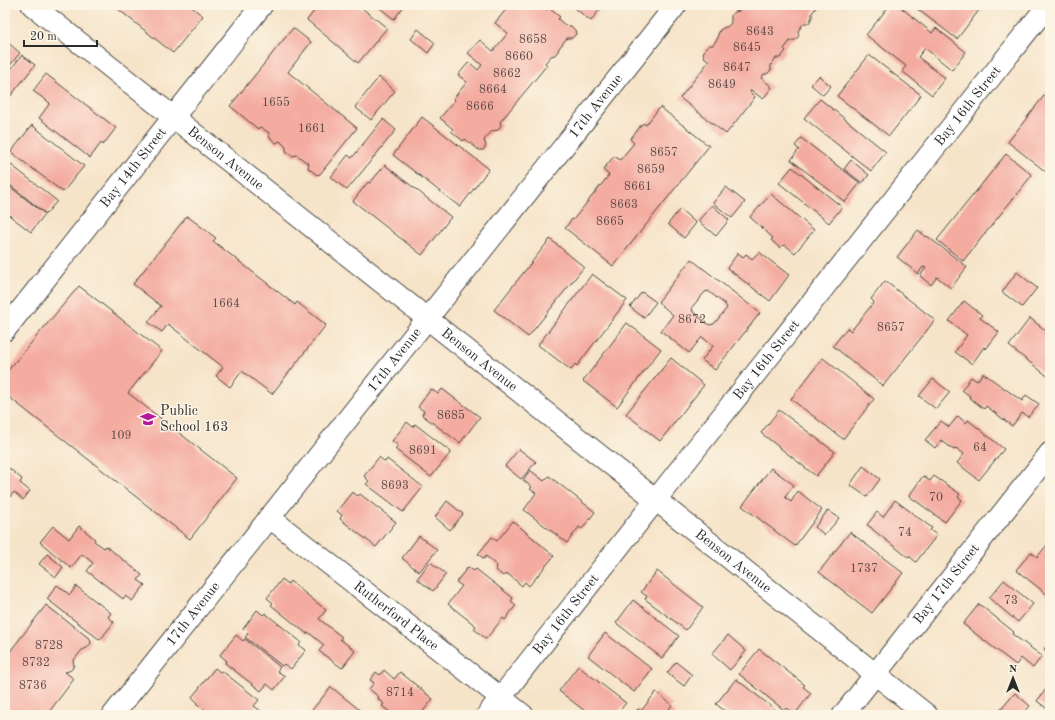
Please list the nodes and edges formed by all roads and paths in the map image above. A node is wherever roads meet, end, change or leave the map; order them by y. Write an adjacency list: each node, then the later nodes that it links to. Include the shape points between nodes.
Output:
1 (32, 5): 5 (street, Benson Avenue)
2 (262, 5): 5 (street, Bay 14th Street)
3 (676, 5): 6 (street, 17th Avenue)
4 (1048, 5): 9 (street, Bay 16th Street)
5 (173, 118): 6 (street, Benson Avenue); 7 (street, Bay 14th Street)
6 (426, 319): 9 (street, Benson Avenue); 10 (street, 17th Avenue)
7 (5, 330)
8 (1050, 453): 11 (street, Bay 17th Street)
9 (655, 500): 11 (street, Benson Avenue); 12 (street, Bay 16th Street)
10 (270, 517): 12 (street, Rutherford Place); 13 (street, 17th Avenue)
11 (876, 674): 16 (street, Bay 17th Street); 17 (street, Benson Avenue)
12 (500, 698): 14 (street, Bay 16th Street); 15 (street, Rutherford Place)
13 (113, 715)
14 (487, 715)
15 (523, 715)
16 (843, 715)
17 (927, 715)

